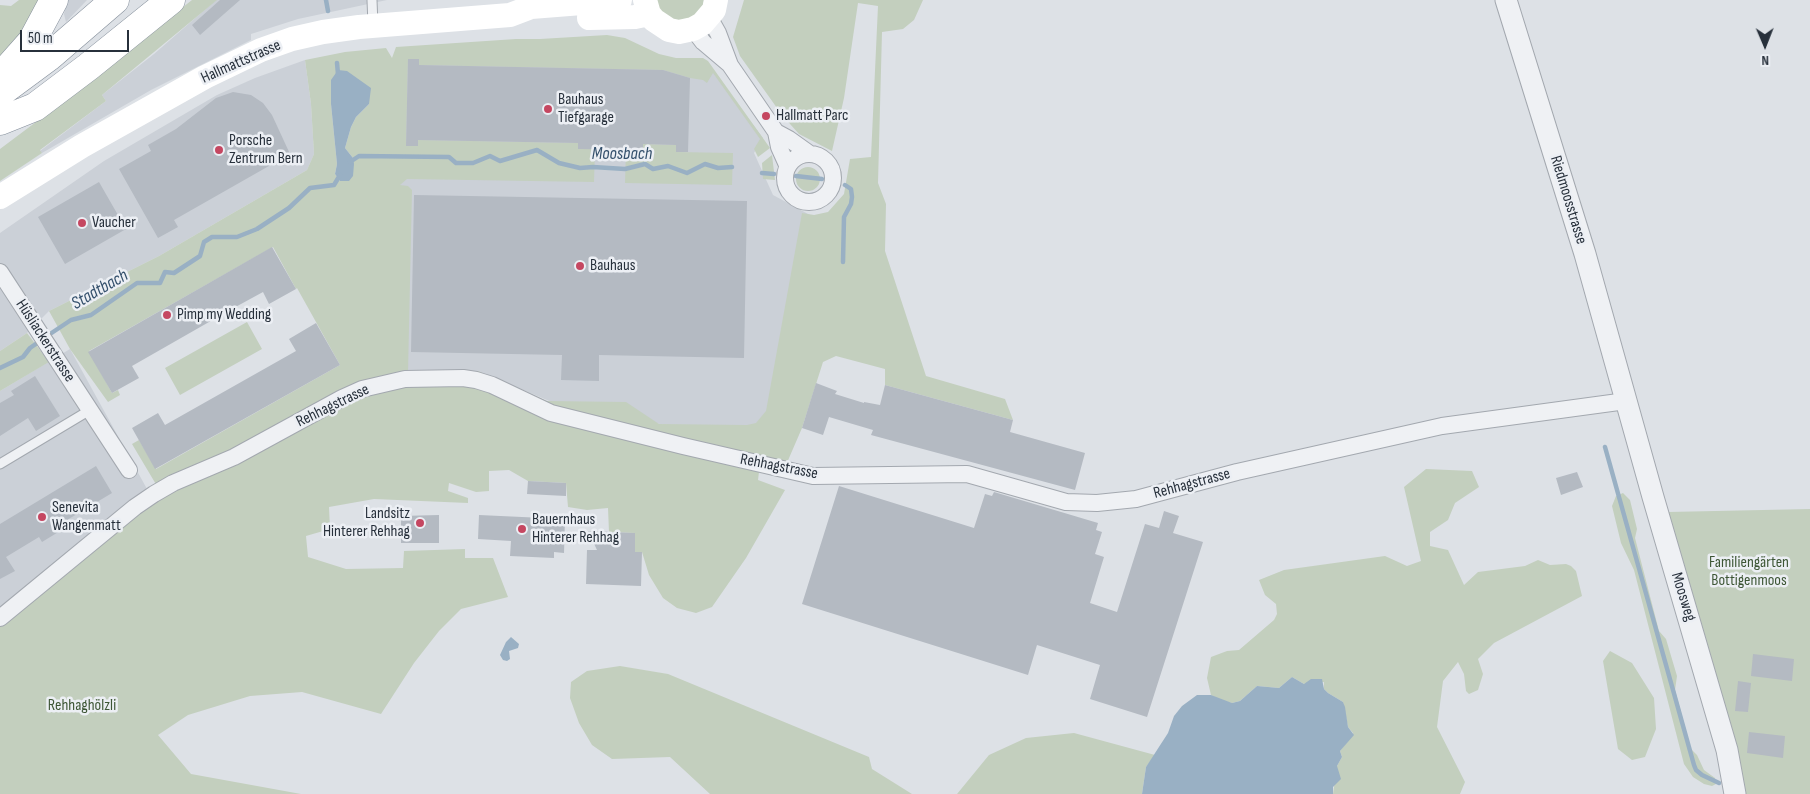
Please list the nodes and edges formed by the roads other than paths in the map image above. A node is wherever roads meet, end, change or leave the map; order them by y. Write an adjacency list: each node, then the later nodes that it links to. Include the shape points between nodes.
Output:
1 (54, 0): 13 (highway, via 32,41)
2 (115, 0): 14 (highway, via 50,56)
3 (146, 0): 15 (highway)
4 (171, 0): 15 (highway, via 35,107)
5 (372, 0): 12 (lane)
6 (611, 0): 7 (main road, Hallmattstrasse); 10 (main road, Hallmattstrasse, via 531,7)
7 (620, 0)
8 (1506, 0): 21 (street, Riedmoosstrasse, via 1585,254)
9 (647, 7): 10 (main road, Hallmattstrasse, via 635,17 541,21); 11 (main road, Hallmattstrasse, via 654,20 679,32)
10 (510, 15): 12 (main road, Hallmattstrasse)
11 (706, 15): 16 (street, via 703,42 730,65)
12 (373, 25): 19 (main road, Hallmattstrasse, via 308,35 254,53 151,107)
13 (0, 77)
14 (0, 93)
15 (0, 120)
16 (776, 132): 17 (street); 18 (street)
17 (810, 154): 18 (street, via 795,159); 18 (street, via 825,160 832,170 830,190 820,199 807,202 790,192 786,182)
18 (788, 167)
19 (0, 197)
20 (0, 272): 22 (street, Hüsliackerstrasse)
21 (1626, 401): 25 (street, Rehhagstrasse, via 1442,426 1237,472 1136,499 1097,503 1066,502 967,474 813,476 551,413 492,384 476,380 405,379 362,389 342,398 234,457 154,494); 26 (street, Moosweg, via 1727,750)
22 (90, 410): 23 (lane); 24 (street, Hüsliackerstrasse)
23 (0, 464)
24 (129, 470)
25 (0, 618)
26 (1736, 794)

